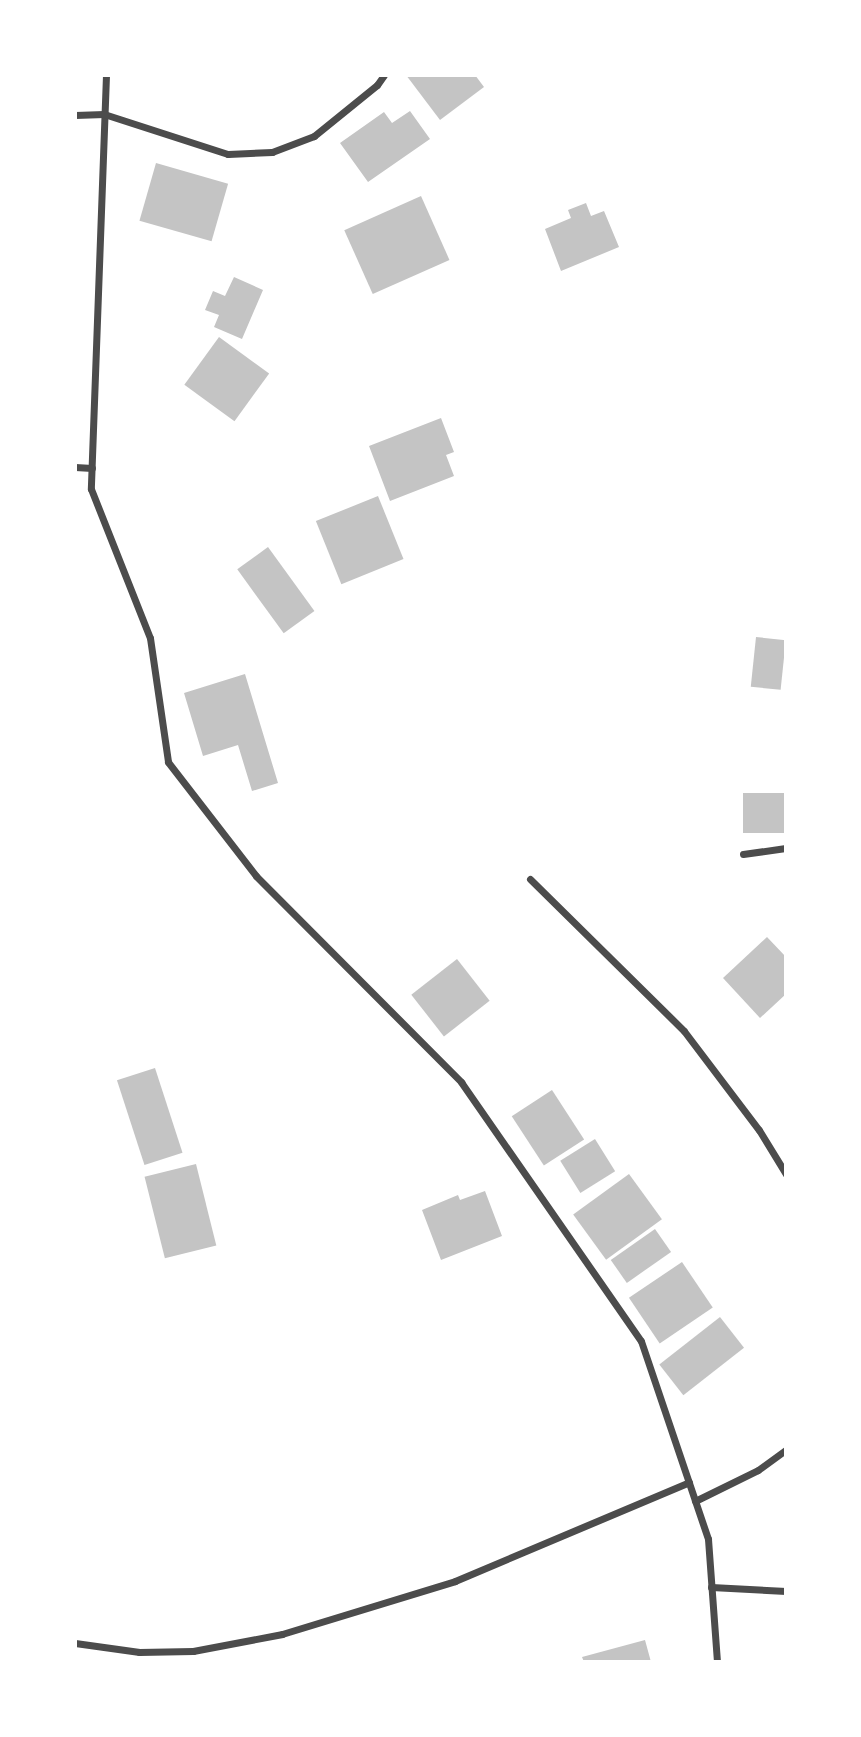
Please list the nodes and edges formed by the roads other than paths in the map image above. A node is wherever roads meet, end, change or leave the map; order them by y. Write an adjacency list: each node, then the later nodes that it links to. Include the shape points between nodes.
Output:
1 (106, 75): 3 (street)
2 (384, 75): 3 (street, via 314,136 272,152 228,154)
3 (104, 114): 4 (street); 6 (street)
4 (75, 115)
5 (75, 467): 6 (street)
6 (92, 468): 12 (street, via 91,489 150,638 167,762 256,876 461,1082 641,1341)
7 (786, 848): 8 (street)
8 (743, 854)
9 (530, 879): 10 (street, via 684,1031 759,1130)
10 (786, 1174)
11 (786, 1450): 13 (street, via 758,1470)
12 (689, 1482): 13 (street); 16 (street, via 455,1581 282,1634 194,1651 139,1652)
13 (695, 1501): 14 (street, via 708,1539)
14 (711, 1587): 15 (street); 17 (street)
15 (786, 1591)
16 (75, 1643)
17 (717, 1662)

